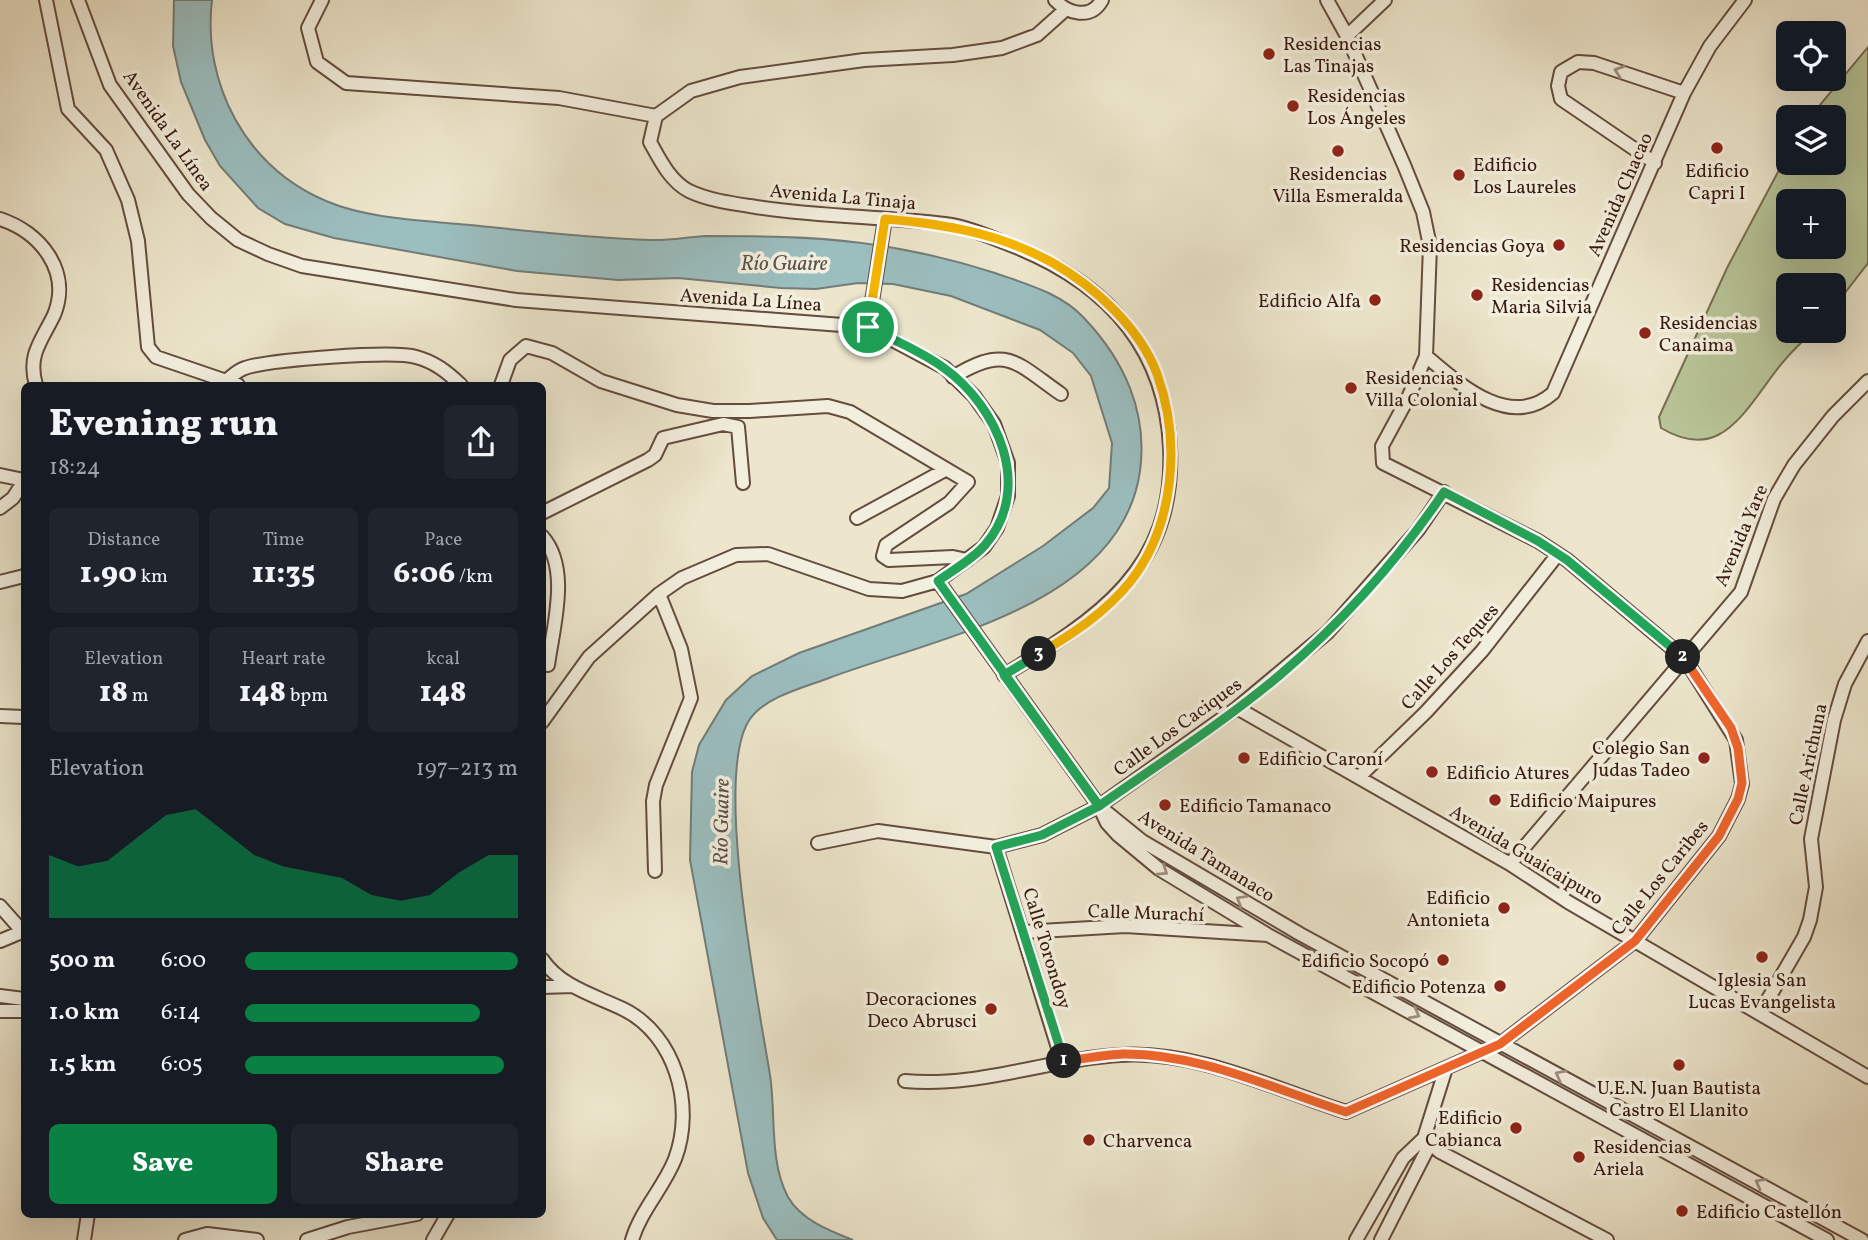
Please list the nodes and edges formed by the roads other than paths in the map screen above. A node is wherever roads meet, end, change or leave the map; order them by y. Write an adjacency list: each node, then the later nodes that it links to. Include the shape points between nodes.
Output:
1 (46, 0): 20 (street, via 68,109 106,150 128,200 138,241 148,347 156,357)
2 (78, 0): 15 (street, Avenida La Línea, via 110,85 188,194 238,240 268,254 302,267 516,300)
3 (322, 0): 11 (street, via 308,28 317,62 346,83 559,98)
4 (1102, 0): 8 (street, via 1082,14)
5 (1327, 0): 9 (street)
6 (1385, 0): 9 (street)
7 (1745, 0): 10 (street, Avenida Chacao, via 1710,46)
8 (1060, 5): 11 (street, via 1037,35 1002,48 740,77 691,91)
9 (1347, 36): 16 (street, via 1423,212 1431,282)
10 (1684, 93): 12 (street, Avenida Chacao); 12 (street, one-way to 12, via 1594,63 1578,62 1561,72 1561,100)
11 (656, 116): 14 (street, Avenida La Tinaja, via 650,142 665,170 688,190 721,202 783,212)
12 (1655, 163): 16 (street, Avenida Chacao, via 1561,379 1544,401 1516,407 1491,401 1456,382)
13 (0, 219): 19 (street, via 30,234 51,255 59,280 55,312 35,347 31,367)
14 (885, 219): 15 (street); 43 (street, Avenida La Tinaja, via 948,224 1053,263 1110,306 1134,334 1156,372 1162,394 1169,427 1168,490 1149,552 1105,608 1076,632)
15 (868, 327): 17 (street, Avenida La Línea, via 945,368)
16 (1426, 356): 29 (street, Calle Los Caribes, via 1382,446 1383,463)
17 (953, 377): 23 (street, via 976,362 1001,357); 35 (street, Avenida La Línea, via 994,424 1008,463 1008,496 997,528 984,547)
18 (1868, 381): 41 (street, Avenida Yare, via 1794,465 1774,499 1741,592)
19 (35, 382)
20 (232, 382): 21 (street, via 242,369 267,363 384,353 414,356 439,366)
21 (458, 382)
22 (502, 382): 24 (street, via 510,360 526,346 537,348 601,381 677,405 713,411 828,406 850,412)
23 (1061, 394)
24 (945, 470): 32 (street); 35 (street, via 968,482 949,503 886,545 883,556 890,560)
25 (0, 475): 26 (street)
26 (21, 479)
27 (743, 483): 31 (street, via 738,427 723,424 663,438 648,460)
28 (21, 485): 30 (street)
29 (1444, 492): 34 (street, Calle Los Caribes); 44 (street, Calle Los Caciques, via 1418,530 1328,632)
30 (0, 508)
31 (546, 511)
32 (857, 519)
33 (546, 540): 42 (street, via 558,586)
34 (1558, 554): 41 (street, Calle Los Caribes); 48 (street, Calle Los Teques, via 1482,651)
35 (967, 560): 37 (street, Avenida La Línea)
36 (21, 577): 38 (street)
37 (938, 581): 39 (street, Avenida La Línea, via 902,591 869,589 768,554 736,555 682,578); 43 (street)
38 (0, 582)
39 (659, 594): 46 (street, Avenida La Línea, via 589,657); 53 (street, via 681,649 691,698 656,785)
40 (1868, 641): 68 (street, Calle Arichuna, via 1845,684 1834,720 1811,839 1816,887 1810,920)
41 (1685, 659): 52 (street, Avenida Yare); 60 (street, Calle Los Caribes, via 1736,740 1742,783 1719,836)
42 (548, 665)
43 (1004, 675): 49 (street)
44 (1237, 708): 48 (street, Avenida Guaicaipuro); 49 (street, Calle Los Caciques)
45 (0, 716): 47 (street)
46 (546, 716)
47 (21, 717)
48 (1360, 776): 52 (street, Avenida Guaicaipuro)
49 (1099, 806): 51 (street, Calle Los Caciques, via 1042,835); 58 (street, Avenida Tamanaco, one-way to 58, via 1118,835 1159,869); 69 (street, Avenida Tamanaco, one-way to 49, via 1178,863)
50 (818, 843): 51 (street, Calle Los Caciques, via 878,831)
51 (996, 847): 57 (street, Calle Torondoy)
52 (1510, 864): 60 (street, Avenida Guaicaipuro)
53 (656, 871)
54 (0, 906): 55 (street)
55 (21, 928)
56 (21, 932): 59 (street)
57 (1023, 932): 58 (street, Calle Murachí, via 1125,926); 71 (street, Calle Torondoy)
58 (1268, 935): 70 (street, Avenida Tamanaco, one-way to 70)
59 (0, 941)
60 (1635, 941): 68 (street, Avenida Guaicaipuro); 69 (street, Calle Los Caribes)
61 (546, 965): 62 (street)
62 (572, 986): 63 (street); 84 (street, via 627,1011 654,1033 673,1060 684,1114 675,1158)
63 (546, 987)
64 (0, 996): 65 (street)
65 (21, 999)
66 (0, 1011): 67 (street)
67 (21, 1011)
68 (1760, 1013): 73 (street, Avenida Guaicaipuro)
69 (1500, 1044): 70 (street, Calle Los Caribes); 89 (street, Avenida Tamanaco, one-way to 69)
70 (1482, 1052): 72 (street, Calle Los Caribes); 88 (street, Avenida Tamanaco)
71 (1062, 1061): 72 (street, Calle Los Caribes, via 1123,1054 1177,1059 1241,1075 1346,1112); 74 (street, Calle Los Caribes, via 939,1084)
72 (1446, 1068): 75 (street)
73 (1868, 1077)
74 (905, 1081)
75 (1427, 1141): 85 (street, via 1403,1158); 86 (street); 87 (street)
76 (87, 1218): 79 (street)
77 (396, 1218): 82 (street)
78 (446, 1218): 83 (street)
79 (84, 1240)
80 (185, 1240): 81 (street, via 207,1234)
81 (257, 1240)
82 (307, 1240)
83 (433, 1240)
84 (632, 1240)
85 (1356, 1240)
86 (1381, 1240)
87 (1607, 1240)
88 (1826, 1240)
89 (1863, 1240)

